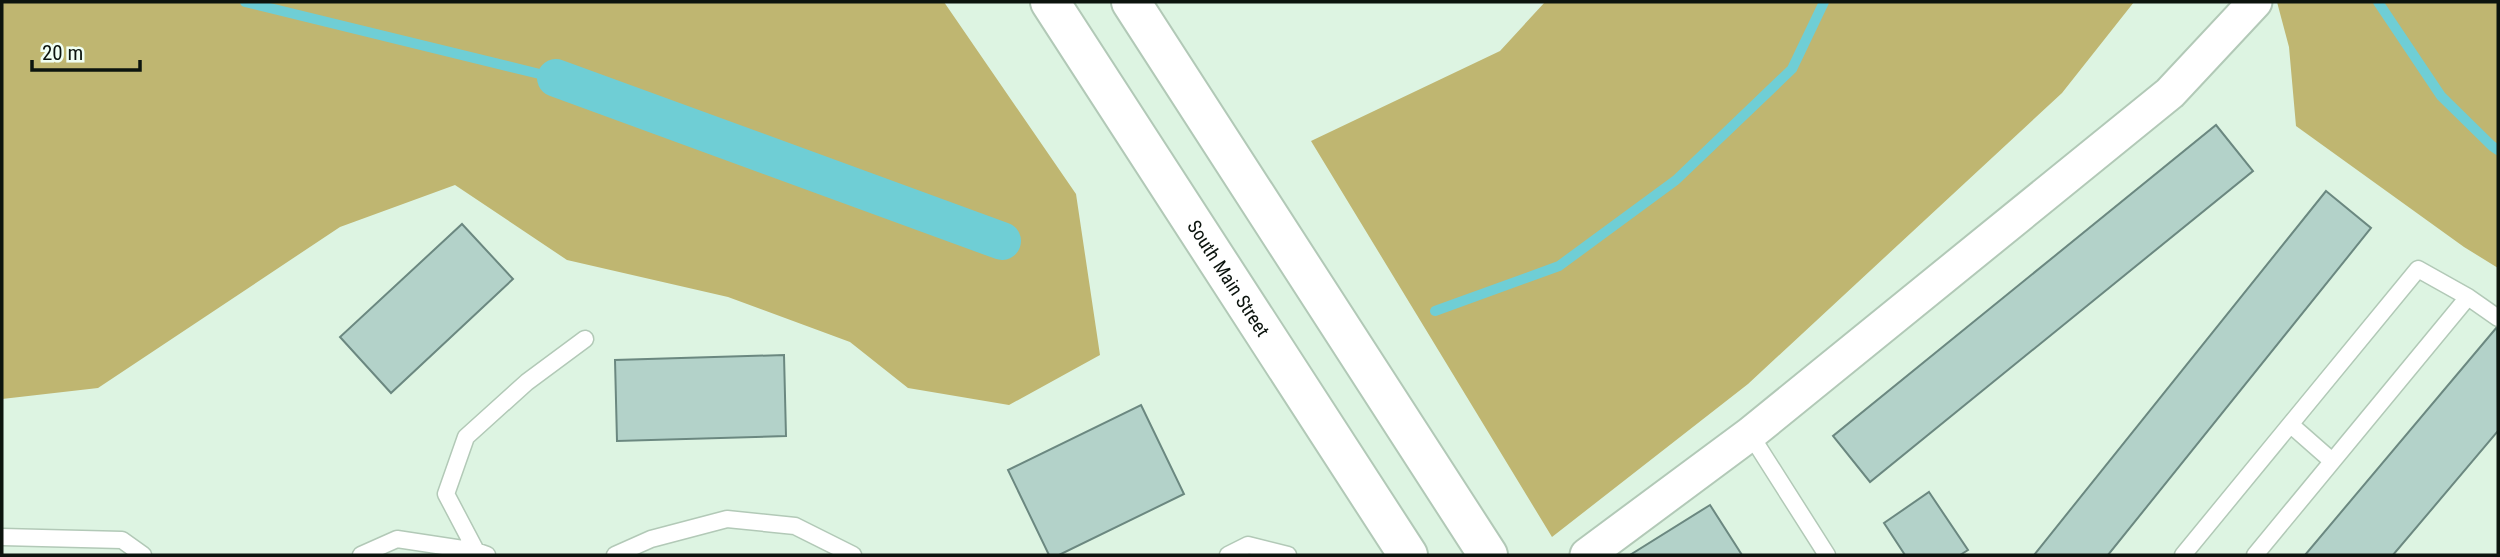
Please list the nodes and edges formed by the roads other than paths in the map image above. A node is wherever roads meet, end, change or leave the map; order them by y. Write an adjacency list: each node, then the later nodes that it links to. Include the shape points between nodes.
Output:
1 (1050, 2): 18 (main road, South Main Street)
2 (1131, 2): 19 (main road)
3 (2255, 2): 8 (street, via 2170,93)
4 (2468, 297): 5 (lane); 7 (lane, via 2418,269); 9 (lane)
5 (2498, 318)
6 (586, 339): 11 (lane, via 527,382 466,437 446,494)
7 (2291, 425): 9 (lane); 22 (lane)
8 (1750, 434): 20 (street); 21 (lane)
9 (2332, 461): 23 (lane)
10 (2, 537): 12 (lane, via 122,540)
11 (482, 553): 13 (lane, via 397,539)
12 (143, 555)
13 (361, 555)
14 (615, 555): 15 (lane, via 651,539 727,519 795,526)
15 (853, 555)
16 (1228, 555): 17 (lane, via 1248,545)
17 (1288, 555)
18 (1408, 555)
19 (1489, 555)
20 (1587, 555)
21 (1827, 555)
22 (2183, 555)
23 (2255, 555)

